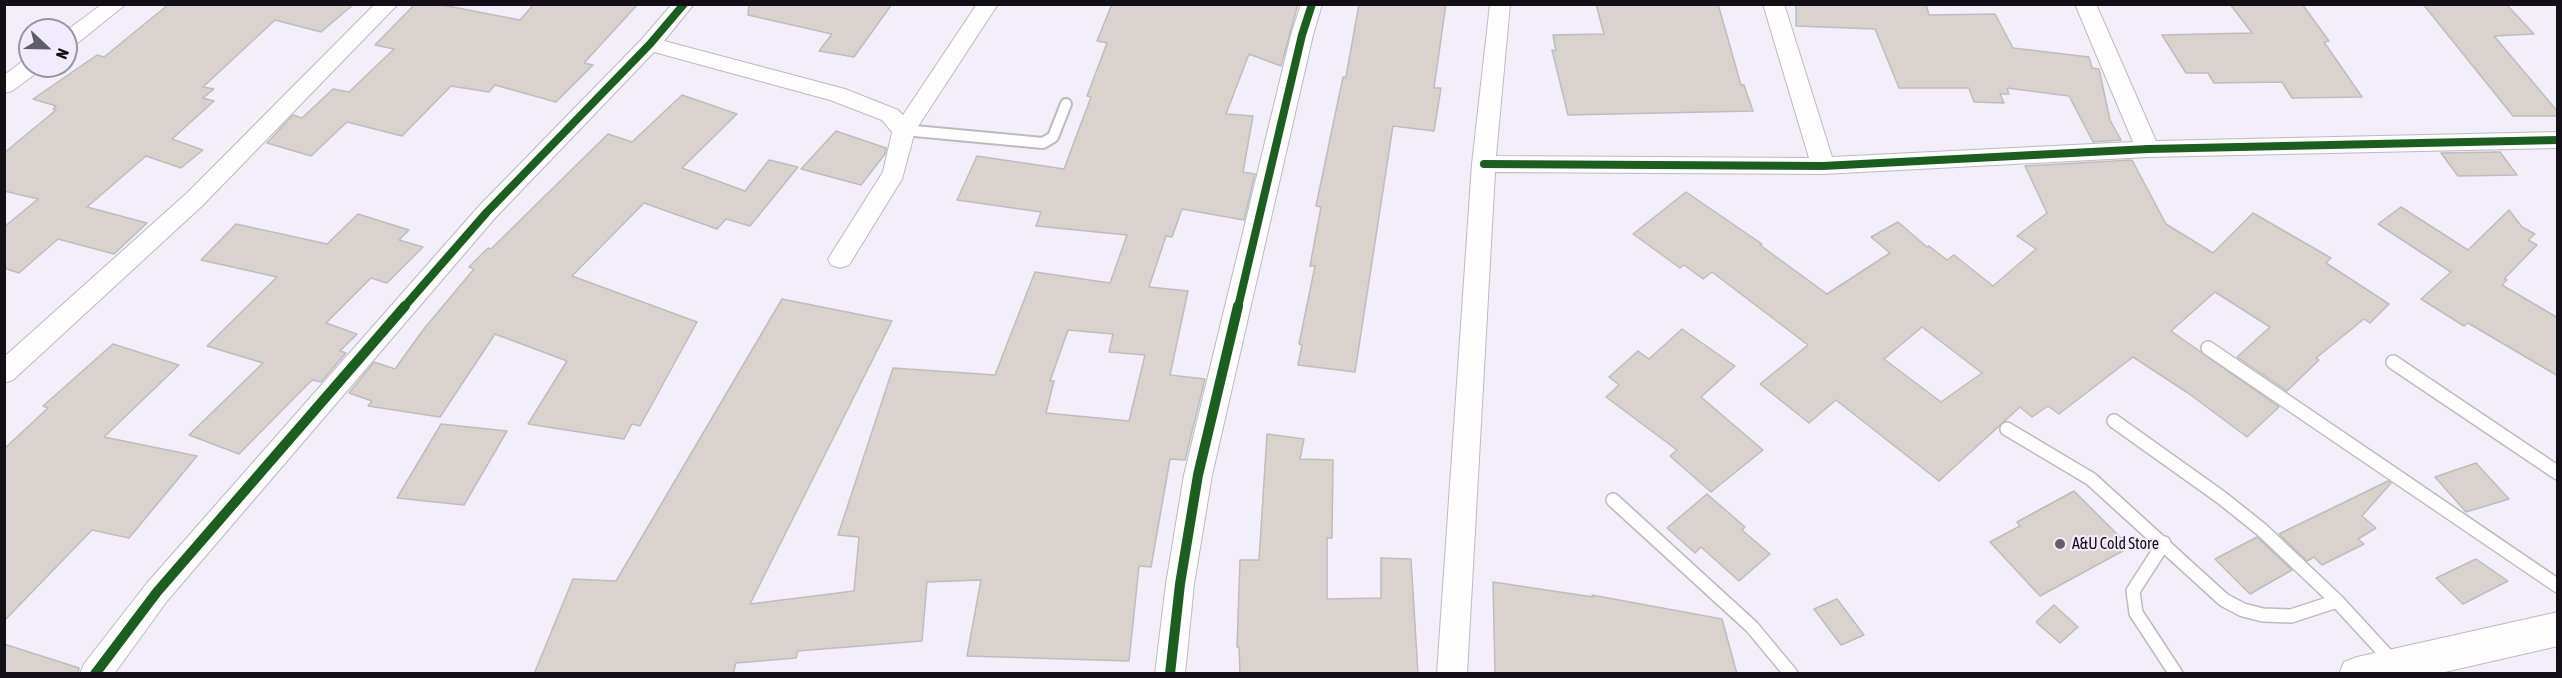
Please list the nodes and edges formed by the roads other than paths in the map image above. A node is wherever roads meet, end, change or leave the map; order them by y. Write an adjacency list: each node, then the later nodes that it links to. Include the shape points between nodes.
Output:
1 (116, 4): 9 (street)
2 (388, 4): 22 (street, via 195,199)
3 (684, 4): 10 (street)
4 (988, 4): 14 (street)
5 (1312, 4): 33 (street, via 1198,475)
6 (1500, 4): 17 (street)
7 (1773, 4): 18 (street)
8 (2085, 4): 16 (street)
9 (78, 32)
10 (650, 44): 14 (street, via 837,94 890,115); 32 (street, via 487,212 158,592)
11 (18, 76): 12 (street)
12 (4, 86)
13 (1066, 104): 14 (lane, via 1053,137 1043,143)
14 (904, 130): 19 (street, via 894,173)
15 (2558, 140): 16 (street)
16 (2148, 149): 18 (street)
17 (1484, 164): 18 (street); 34 (street)
18 (1823, 166)
19 (840, 259)
20 (2208, 348): 28 (lane)
21 (2393, 362): 25 (lane)
22 (4, 373)
23 (2114, 421): 29 (lane, via 2223,498)
24 (2007, 429): 27 (lane, via 2091,479)
25 (2558, 473)
26 (1613, 500): 35 (lane, via 1752,627)
27 (2164, 543): 29 (lane, via 2224,600 2243,610 2291,616); 36 (lane, via 2133,591 2136,613)
28 (2558, 586)
29 (2337, 601): 31 (lane)
30 (2558, 629): 31 (street)
31 (2425, 665): 37 (street)
32 (95, 674)
33 (1170, 674)
34 (1452, 674)
35 (1791, 674)
36 (2176, 674)
37 (2357, 674)

